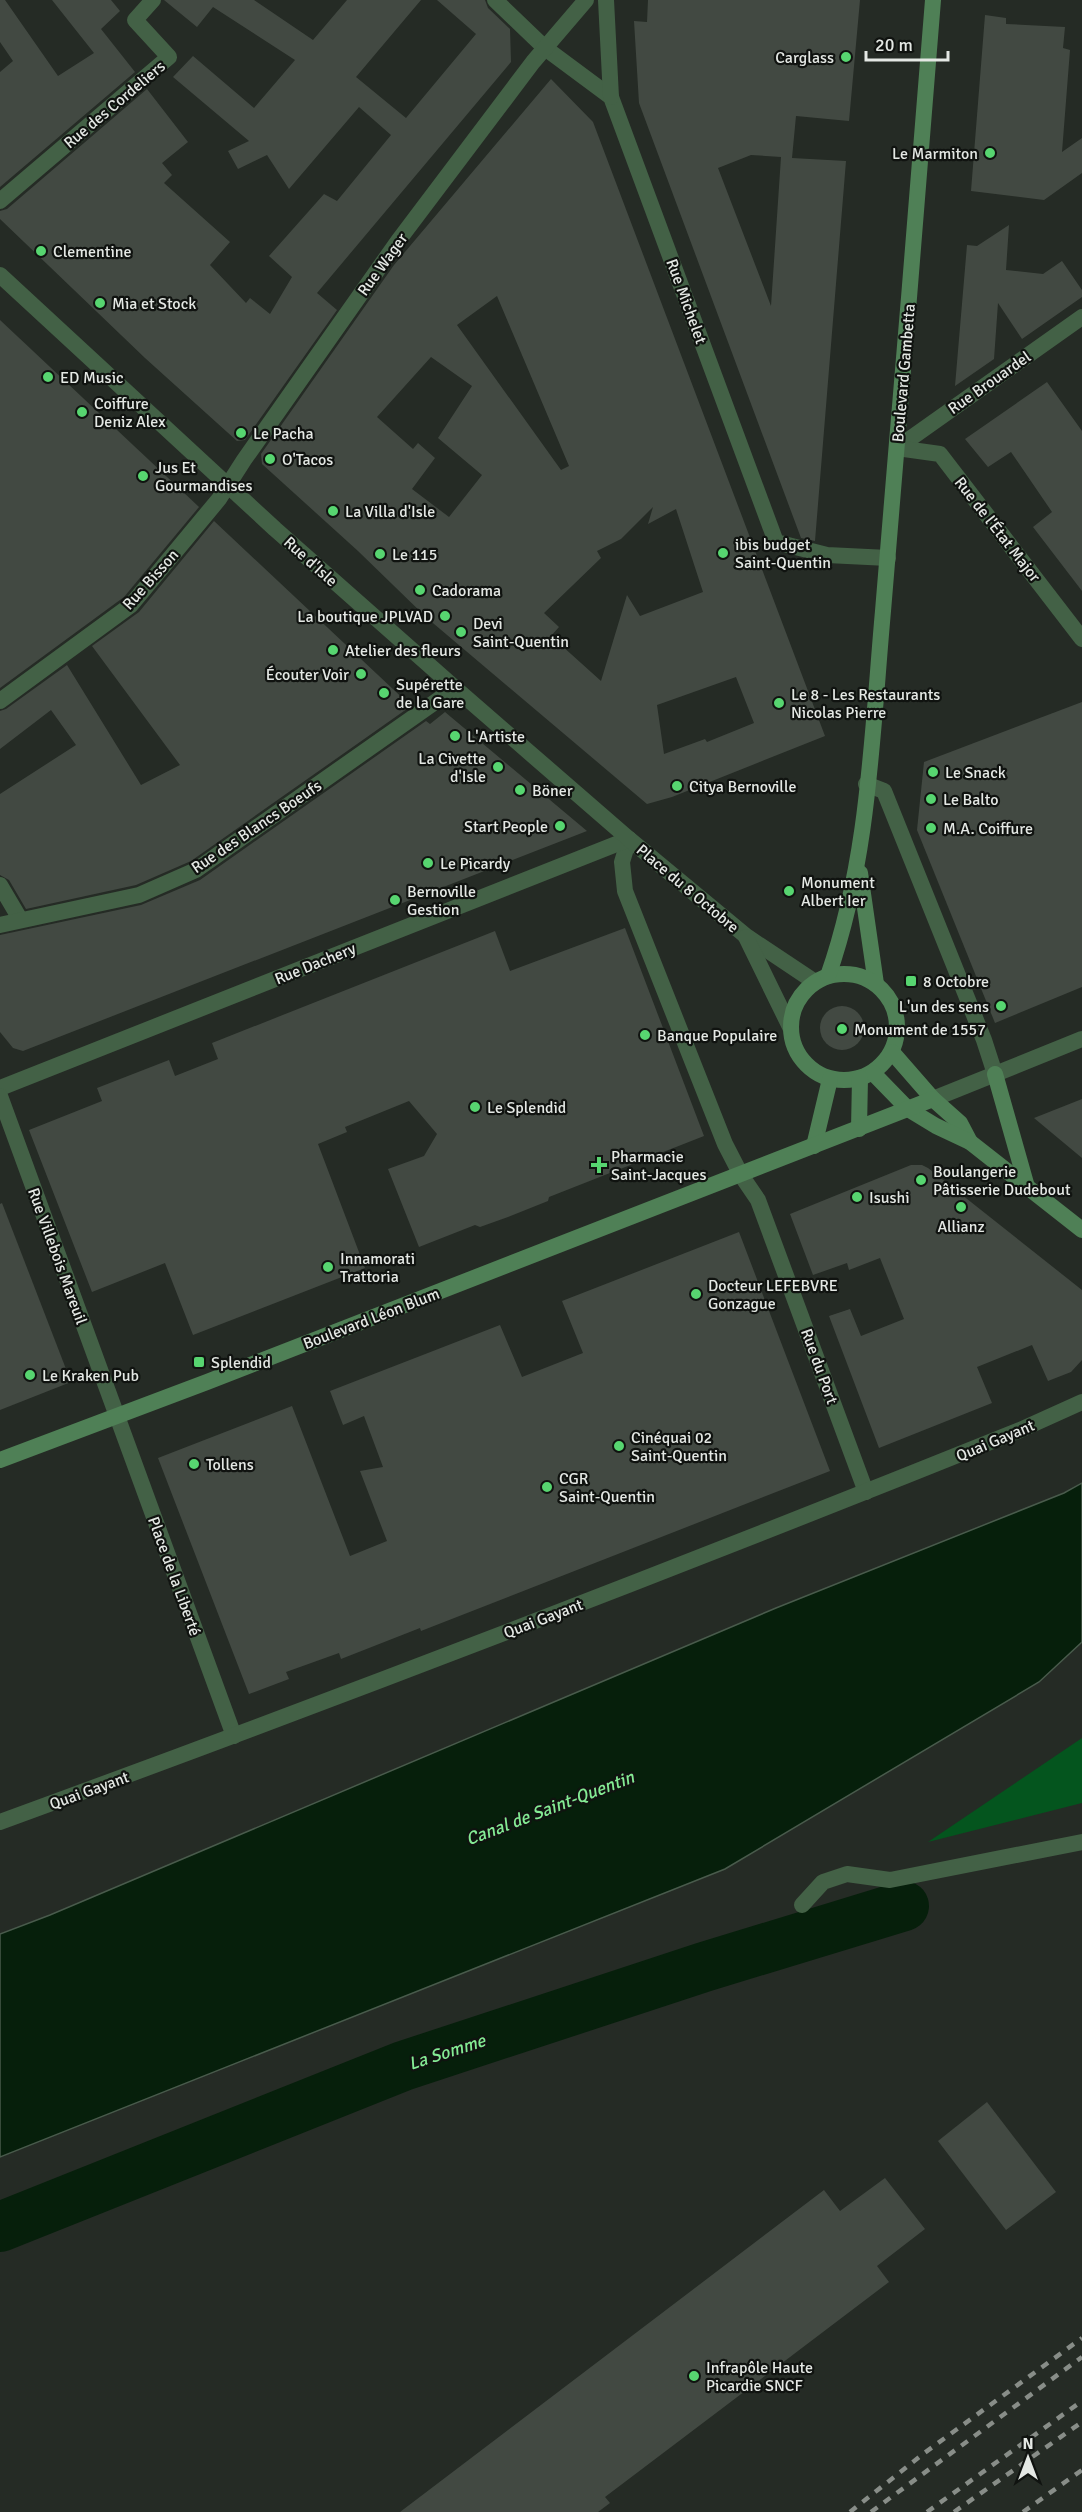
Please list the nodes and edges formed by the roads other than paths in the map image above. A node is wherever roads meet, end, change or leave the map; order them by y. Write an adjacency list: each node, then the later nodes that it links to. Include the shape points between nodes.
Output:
1 (153, 0): 8 (street, Rue des Cordeliers, via 135,20 169,57)
2 (495, 0): 6 (street)
3 (586, 0): 6 (street, Rue Wager)
4 (606, 0): 7 (street)
5 (933, 0): 11 (main road, Boulevard Gambetta)
6 (545, 48): 7 (street); 12 (street, Rue Wager, via 398,241)
7 (612, 97): 13 (street, Rue Michelet, via 776,542 827,555)
8 (0, 201)
9 (0, 275): 12 (street, Rue d'Isle)
10 (1082, 317): 11 (street, Rue Brouardel)
11 (897, 448): 13 (main road, Boulevard Gambetta); 14 (street, Rue de l'État Major, via 940,454)
12 (228, 485): 15 (street, Rue d'Isle); 16 (street, Rue Bisson, via 131,605)
13 (888, 558): 17 (main road, Boulevard Gambetta)
14 (1082, 639)
15 (454, 688): 18 (street, Rue d'Isle); 21 (street, Rue des Blancs Boeufs, via 196,870 139,895)
16 (0, 701)
17 (866, 784): 19 (main road); 29 (street, via 884,791)
18 (629, 839): 23 (street, Place du 8 Octobre); 32 (street, Rue Dachery); 39 (street, Rue du Port, via 622,862 625,891 725,1144)
19 (858, 864): 24 (main road, via 837,950); 25 (main road)
20 (0, 885): 21 (street)
21 (20, 919): 22 (street, Rue des Blancs Boeufs)
22 (0, 925)
23 (746, 936): 24 (street, Place du 8 Octobre); 26 (street, Place du 8 Octobre)
24 (821, 979): 25 (main road, via 853,974); 26 (main road, via 803,992 795,1005)
25 (876, 984): 28 (main road, via 895,1011 897,1028)
26 (790, 1028): 31 (main road, Place du 8 Octobre, via 795,1050 804,1063)
27 (1082, 1039): 29 (street)
28 (892, 1052): 30 (main road); 34 (main road)
29 (995, 1074): 34 (street); 40 (main road)
30 (867, 1076): 31 (main road); 35 (main road); 36 (main road)
31 (830, 1079): 38 (main road)
32 (0, 1088)
33 (0, 1096): 43 (street, Rue Villebois Mareuil)
34 (933, 1099): 35 (main road); 37 (main road, via 960,1124)
35 (908, 1109): 36 (main road); 37 (main road)
36 (859, 1129): 38 (main road)
37 (970, 1142): 40 (main road)
38 (814, 1146): 39 (main road)
39 (741, 1175): 43 (main road, Boulevard Léon Blum); 45 (street, Rue du Port, via 758,1200)
40 (1028, 1187): 41 (main road)
41 (1082, 1230)
42 (1082, 1402): 45 (street, Quai Gayant)
43 (117, 1416): 44 (main road, Boulevard Léon Blum); 46 (street, Place de la Liberté)
44 (0, 1460)
45 (866, 1492): 46 (street, Quai Gayant)
46 (234, 1736): 47 (street, Quai Gayant)
47 (0, 1822)
48 (1082, 1842): 49 (street, via 890,1880 847,1874 823,1882)
49 (802, 1905)

